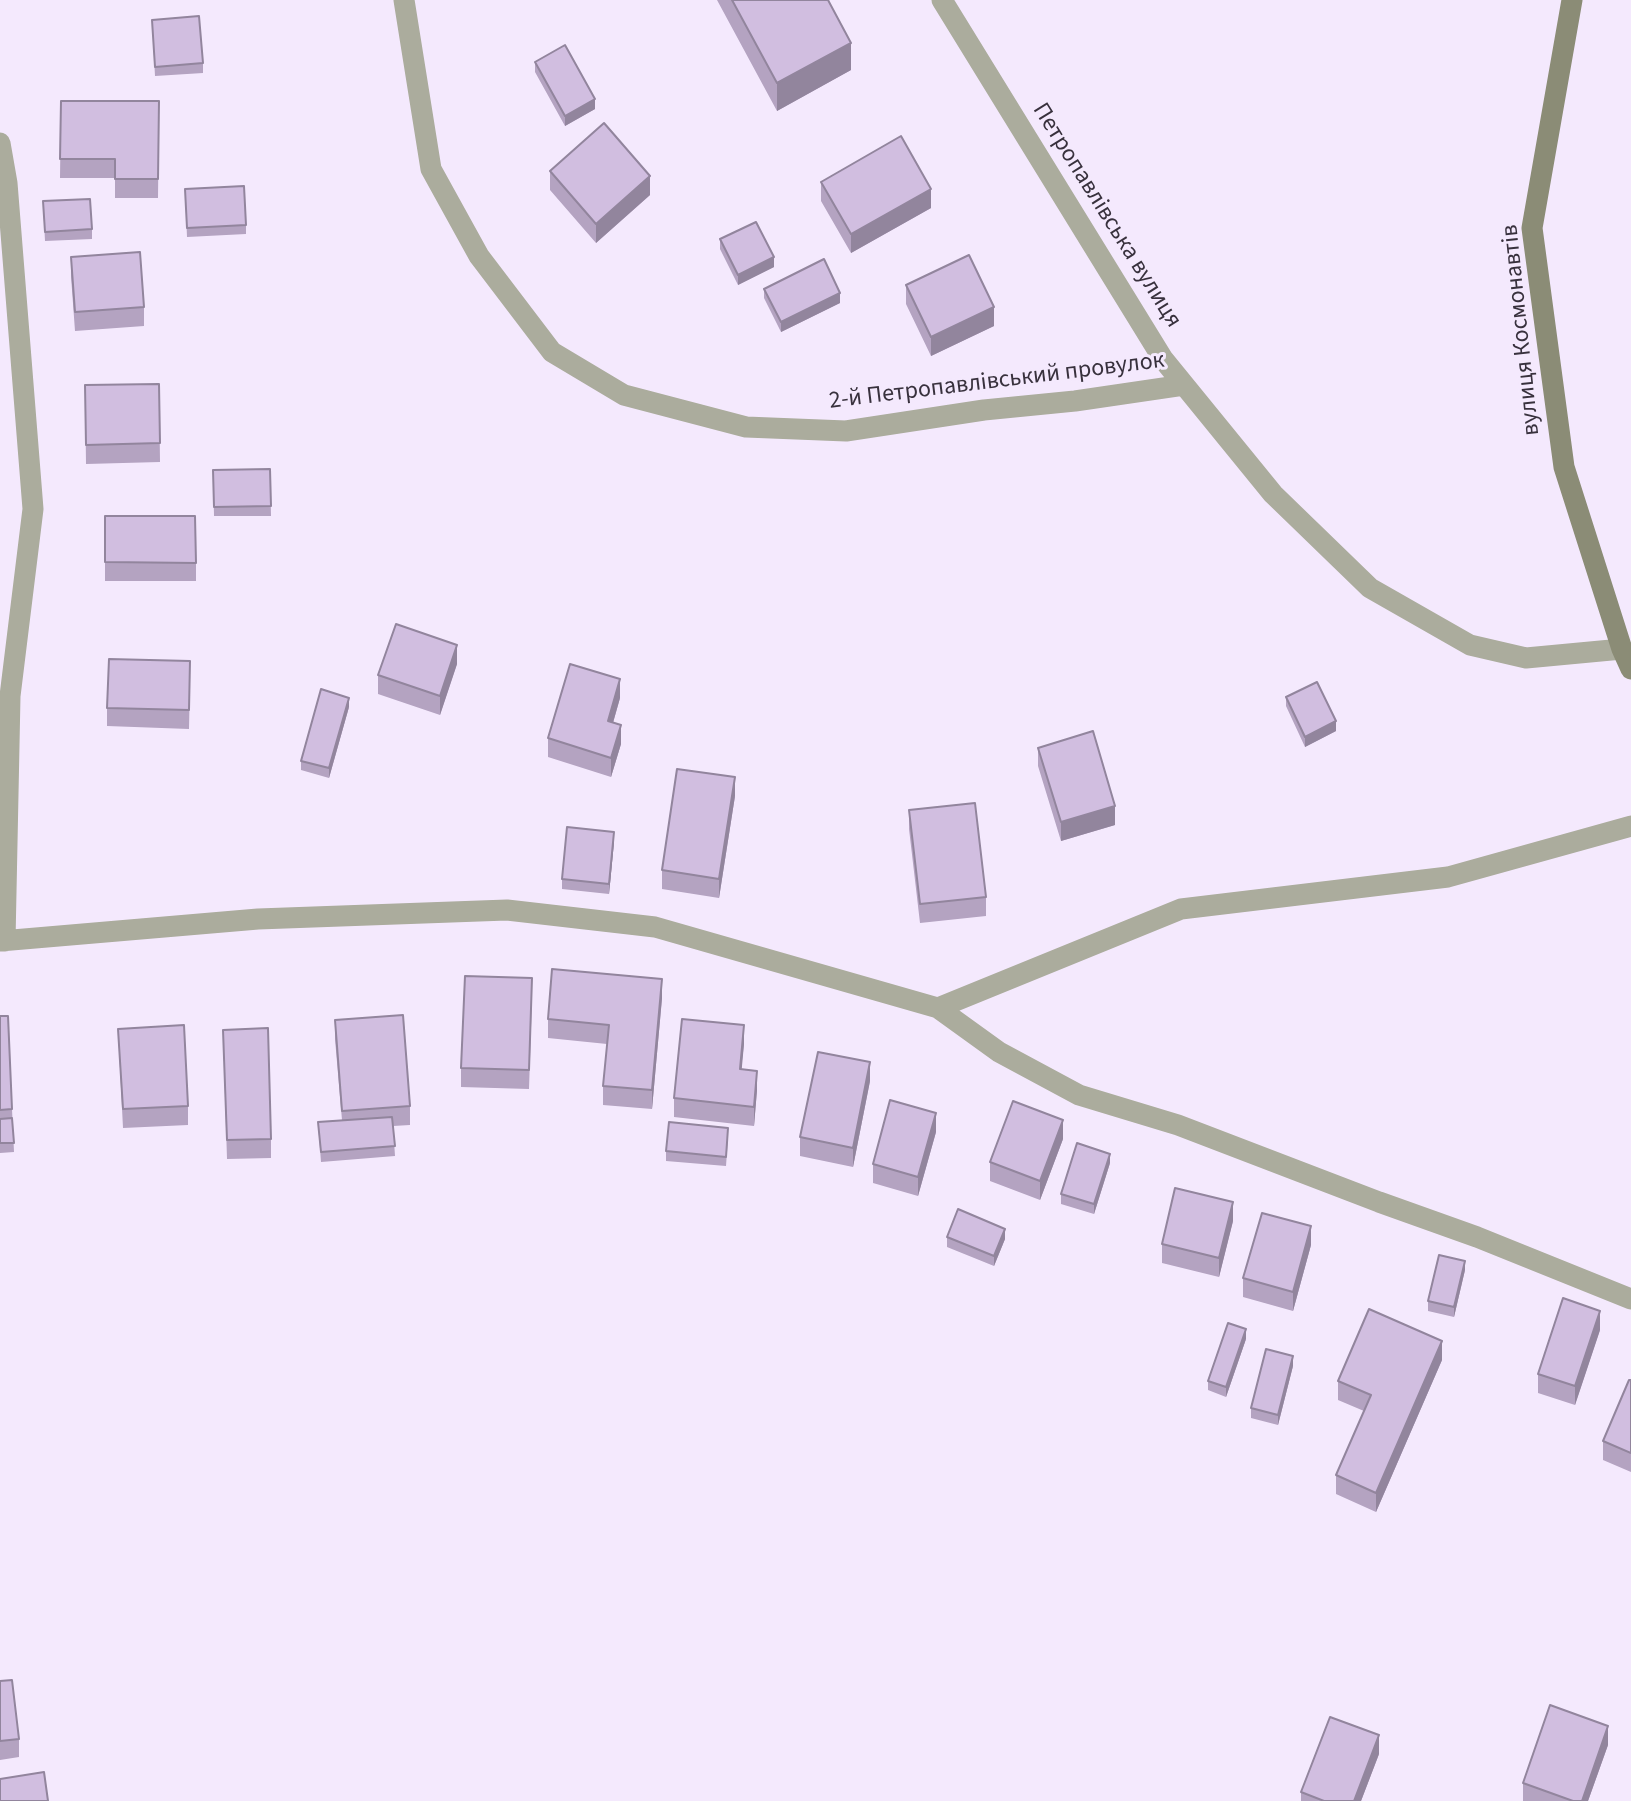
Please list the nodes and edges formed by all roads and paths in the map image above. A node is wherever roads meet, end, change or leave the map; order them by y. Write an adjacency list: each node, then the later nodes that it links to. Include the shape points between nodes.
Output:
1 (404, 0): 5 (street, 2-й Петропавлівський провулок, via 431,169 479,256 552,352 624,395 746,427 846,431)
2 (942, 0): 5 (street, Петропавлівська вулиця, via 1163,359)
3 (1572, 0): 6 (street, вулиця Космонавтів, via 1532,228 1564,467)
4 (0, 143): 9 (street, via 33,509 10,696)
5 (1184, 385): 6 (street, Петропавлівська вулиця, via 1273,494 1370,588 1471,645 1526,658)
6 (1622, 649): 7 (street, вулиця Космонавтів)
7 (1631, 669)
8 (1631, 826): 10 (street, via 1448,877 1181,909)
9 (3, 941): 10 (street, via 258,919 507,910 655,927)
10 (937, 1008): 11 (street, via 999,1052 1079,1095 1178,1125)
11 (1631, 1298)

